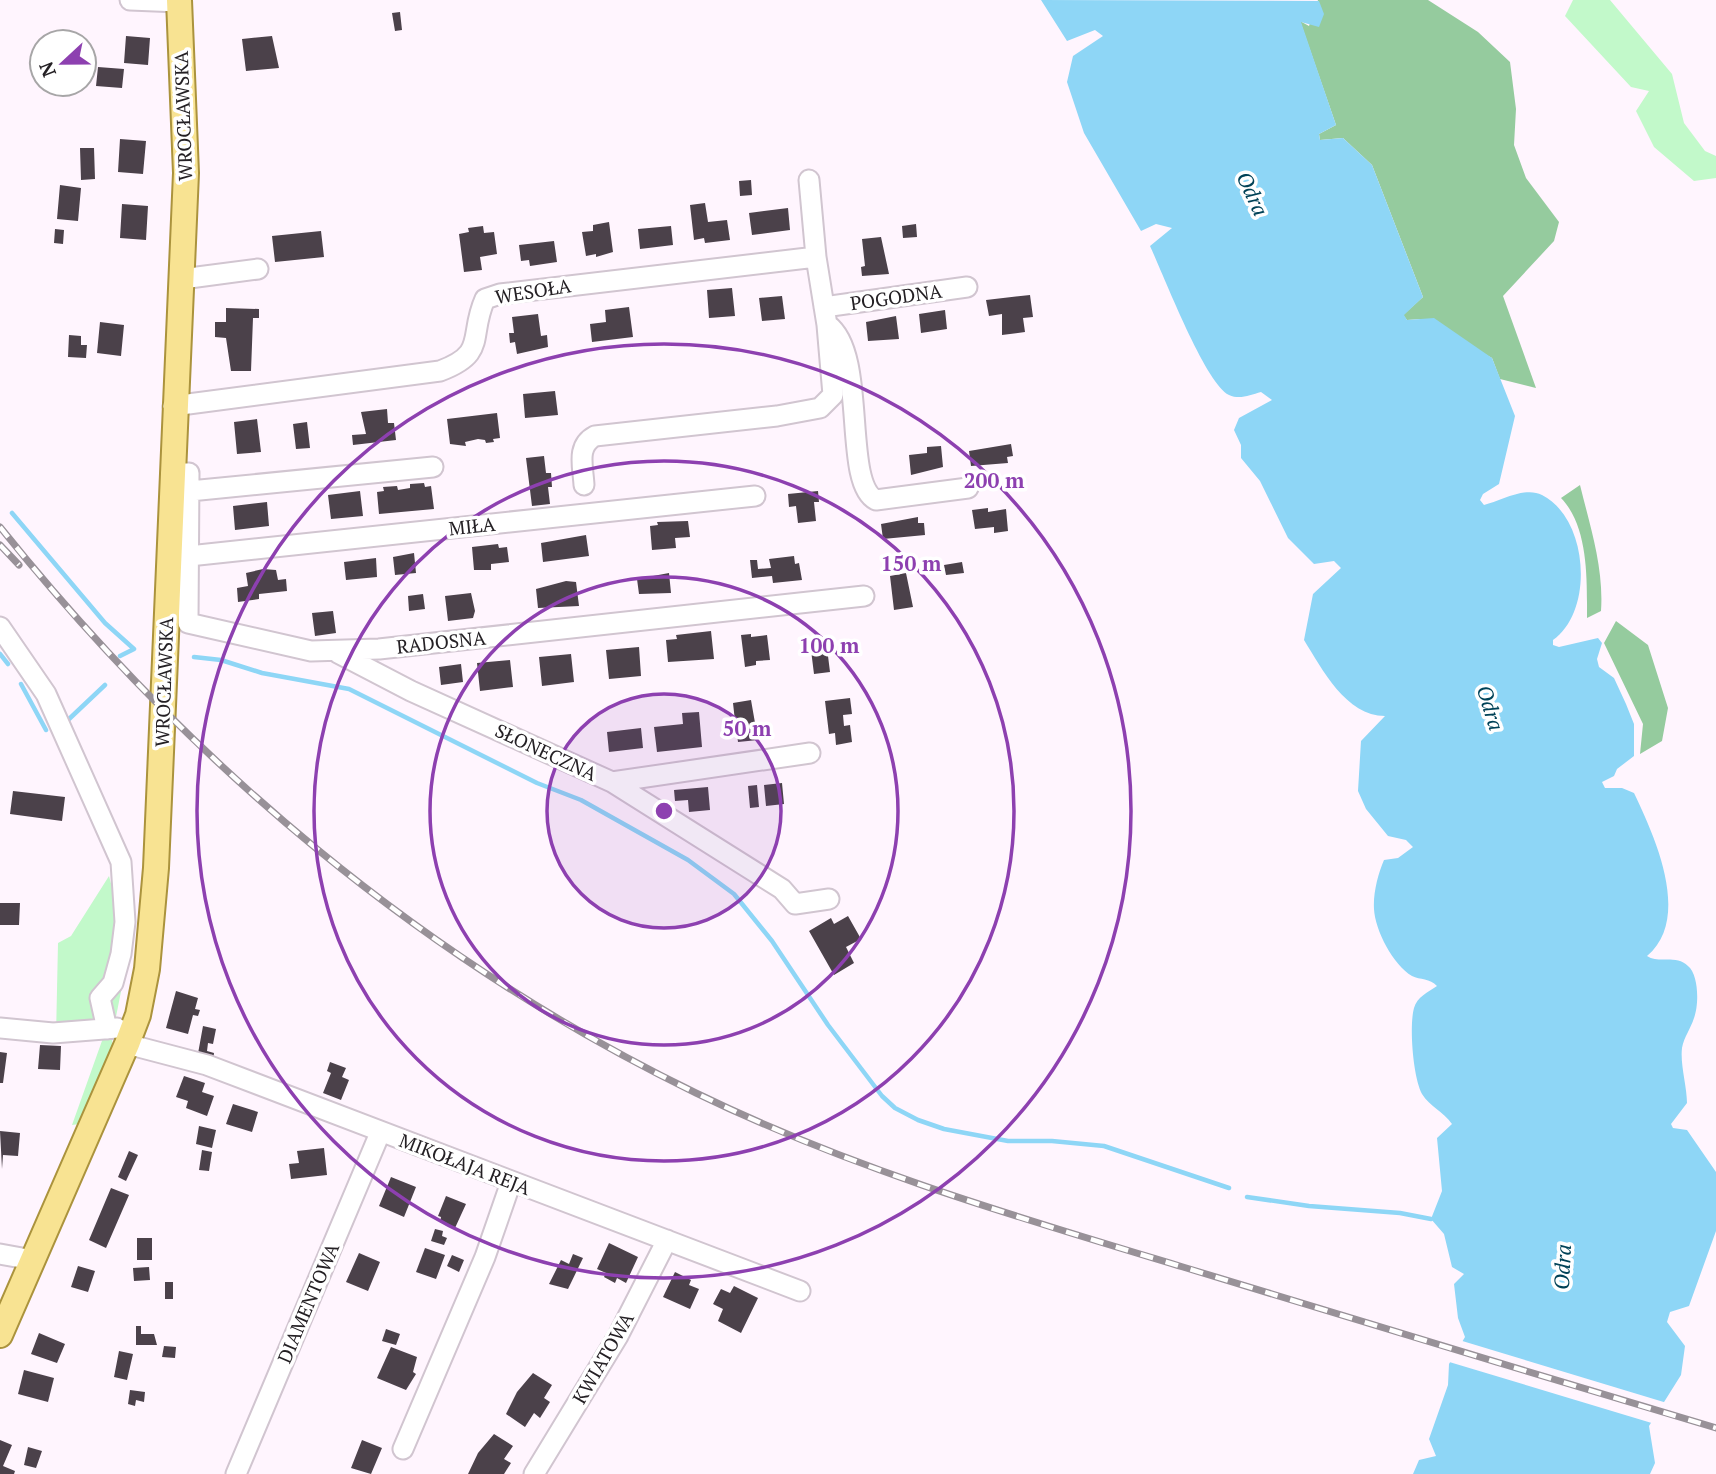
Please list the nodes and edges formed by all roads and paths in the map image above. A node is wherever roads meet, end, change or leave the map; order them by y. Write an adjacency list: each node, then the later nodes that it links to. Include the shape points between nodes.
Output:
1 (130, 0): 2 (street)
2 (179, 1): 6 (main road, WROCŁAWSKA, via 186,173)
3 (809, 180): 4 (street)
4 (816, 257): 8 (street); 9 (street, WESOŁA, via 500,294 485,299 473,350 458,365)
5 (258, 269): 6 (street)
6 (182, 279): 9 (main road, WROCŁAWSKA)
7 (967, 287): 8 (street, POGODNA)
8 (826, 316): 12 (street, via 833,395 820,408 596,436 586,441 582,450); 13 (street, via 838,333 849,368 858,455 868,496 876,500)
9 (173, 405): 11 (main road, WROCŁAWSKA)
10 (433, 467): 14 (street)
11 (171, 473): 14 (street, via 189,473); 25 (main road, WROCŁAWSKA, via 154,903 147,969)
12 (584, 485)
13 (968, 488)
14 (190, 492): 16 (street, RADOSNA)
15 (755, 496): 16 (street, MIŁA)
16 (189, 556): 19 (street, RADOSNA, via 188,623 292,649)
17 (864, 596): 19 (street, RADOSNA)
18 (0, 627): 24 (street, via 46,694 121,862 125,922 121,954 113,983 100,998)
19 (338, 653): 21 (street, SŁONECZNA)
20 (810, 753): 21 (street, SŁONECZNA)
21 (612, 782): 22 (street, via 782,889 795,904)
22 (829, 900)
23 (0, 1028): 24 (street, MIKOŁAJA REJA, via 53,1032)
24 (107, 1029): 25 (street, MIKOŁAJA REJA)
25 (130, 1036): 26 (street, MIKOŁAJA REJA); 30 (main road, WROCŁAWSKA)
26 (380, 1133): 27 (street, MIKOŁAJA REJA); 34 (street, DIAMENTOWA)
27 (511, 1182): 28 (street, MIKOŁAJA REJA); 33 (street, via 485,1257)
28 (667, 1240): 31 (street, MIKOŁAJA REJA); 35 (street, KWIATOWA, via 618,1336)
29 (0, 1254): 30 (street)
30 (33, 1259): 32 (main road, WROCŁAWSKA)
31 (800, 1291)
32 (0, 1335)
33 (403, 1449)
34 (236, 1474)
35 (534, 1474)

